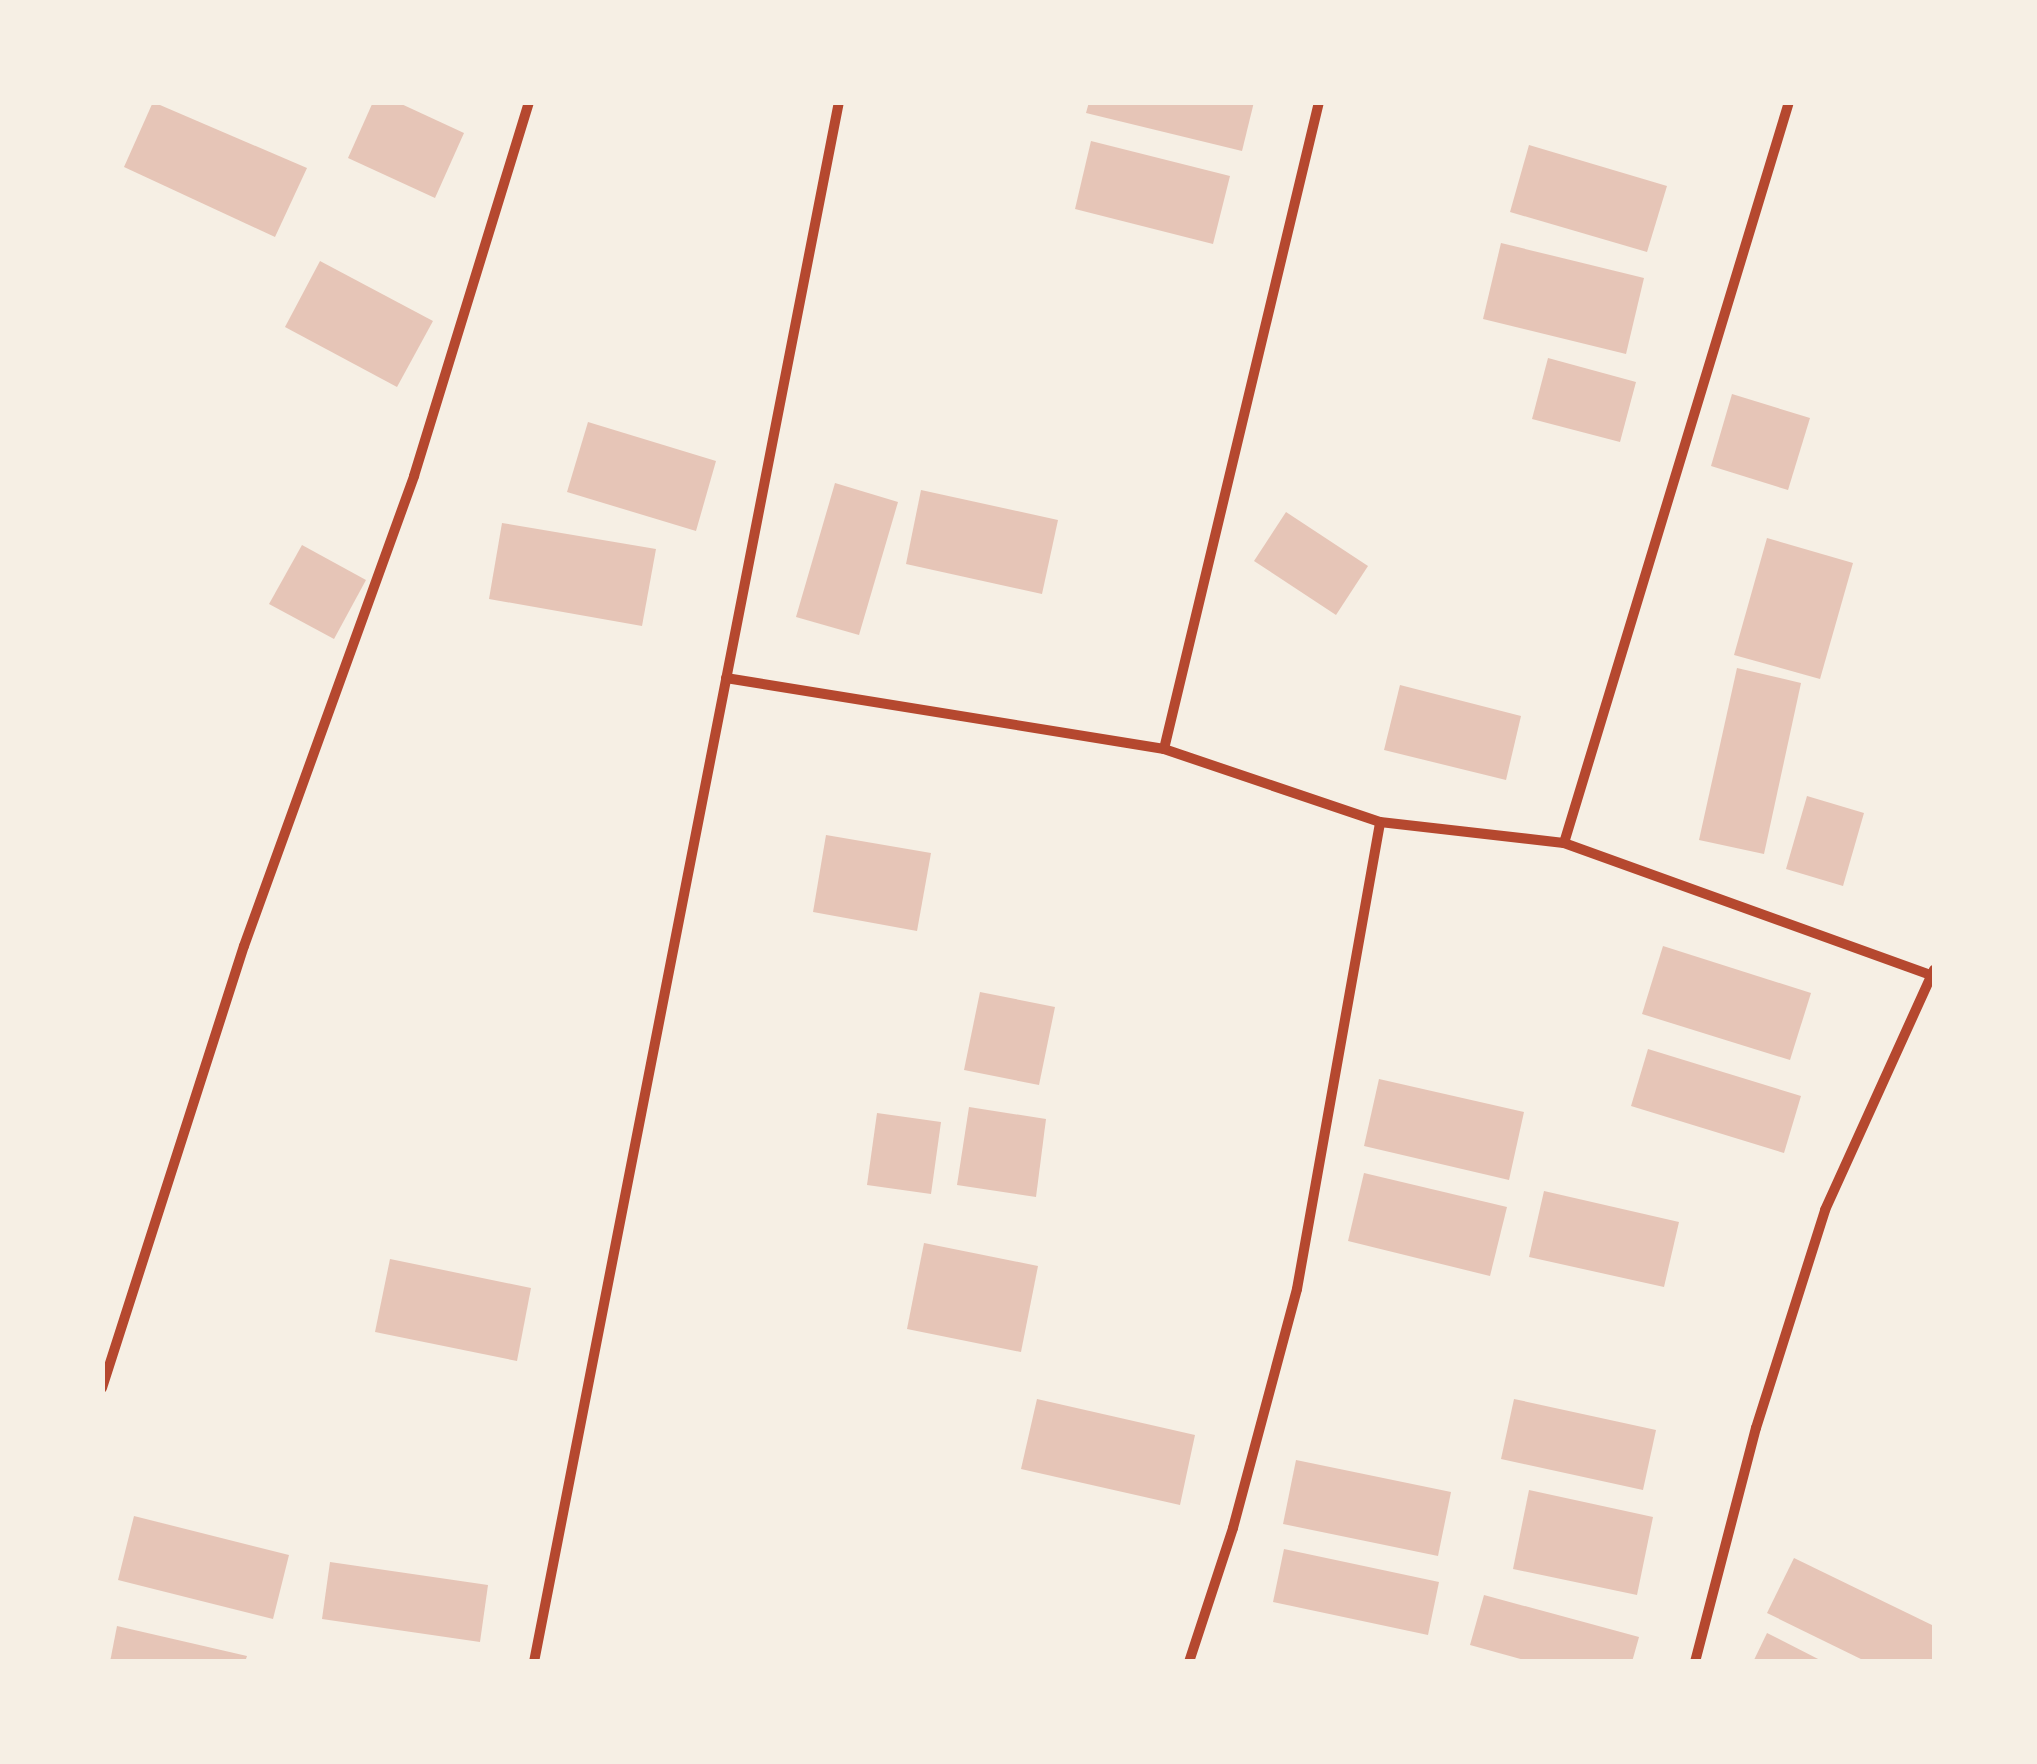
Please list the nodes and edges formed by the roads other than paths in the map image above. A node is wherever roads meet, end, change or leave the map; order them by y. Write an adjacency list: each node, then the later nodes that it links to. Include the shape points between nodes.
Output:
1 (529, 102): 10 (street, via 414,476 244,946)
2 (839, 102): 5 (street)
3 (1319, 102): 6 (street)
4 (1789, 102): 8 (street)
5 (726, 678): 6 (street); 11 (street)
6 (1164, 749): 7 (street)
7 (1380, 822): 8 (street); 12 (street, via 1297,1289)
8 (1564, 844): 9 (street)
9 (1933, 972): 13 (street, via 1825,1210 1756,1428)
10 (102, 1388)
11 (534, 1662)
12 (1190, 1662)
13 (1694, 1662)

